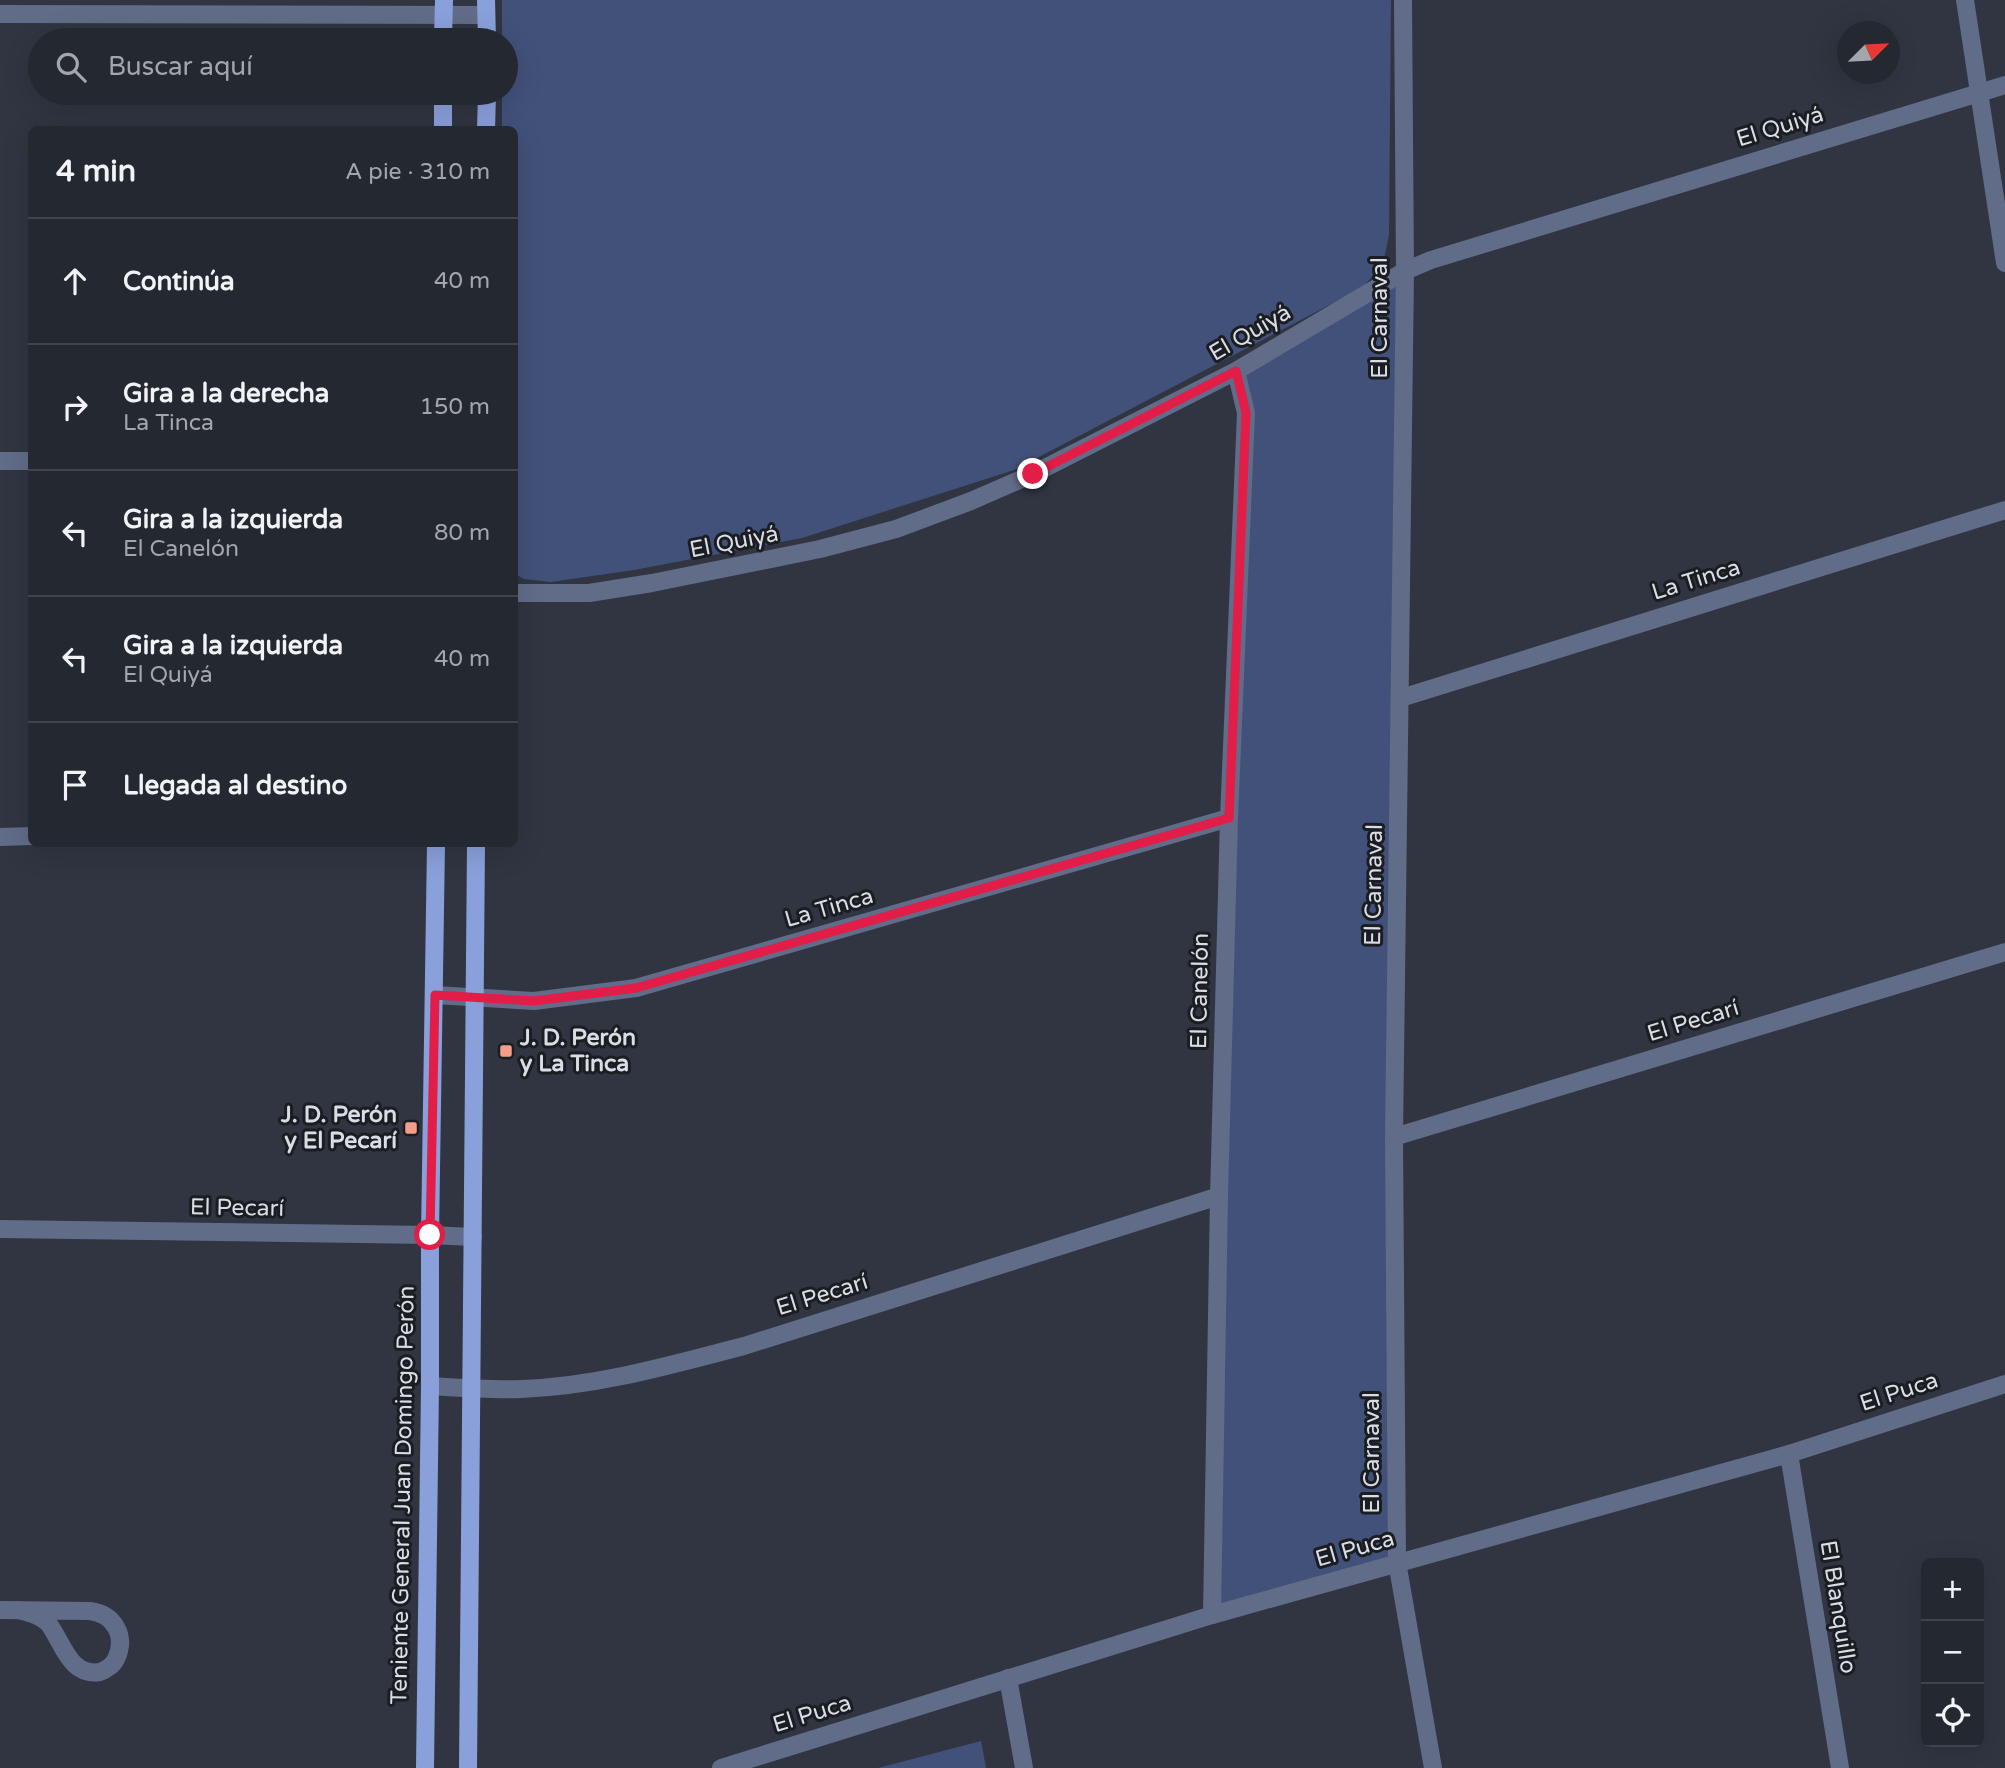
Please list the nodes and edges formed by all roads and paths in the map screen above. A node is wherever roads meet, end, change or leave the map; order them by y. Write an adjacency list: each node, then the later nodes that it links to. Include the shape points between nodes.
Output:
1 (1403, 0): 15 (street, El Carnaval)
2 (1965, 0): 9 (street)
3 (486, 7): 4 (street); 7 (main road)
4 (444, 8): 5 (street); 6 (main road)
5 (0, 13)
6 (443, 28)
7 (487, 28)
8 (2005, 85): 9 (street, El Quiyá)
9 (1979, 92): 14 (street); 15 (street, El Quiyá)
10 (443, 105): 12 (main road)
11 (487, 105): 13 (main road)
12 (443, 126)
13 (486, 126)
14 (2005, 263)
15 (1405, 271): 16 (street, El Quiyá); 21 (street, El Carnaval)
16 (1236, 371): 20 (street, El Quiyá, via 1033,474 896,529 820,550 652,583 589,593); 22 (street, El Canelón, via 1246,413)
17 (0, 461): 18 (street)
18 (28, 461)
19 (2005, 510): 21 (street, La Tinca)
20 (518, 593)
21 (1401, 698): 30 (street, El Carnaval)
22 (1229, 818): 29 (street, La Tinca, via 636,988 534,1001); 31 (street, El Canelón)
23 (28, 836): 24 (street)
24 (0, 837)
25 (436, 847): 28 (main road, Teniente General Juan Domingo Perón)
26 (476, 847): 29 (main road)
27 (2005, 953): 30 (street, El Pecarí)
28 (435, 995): 29 (street, La Tinca); 33 (main road, Teniente General Juan Domingo Perón)
29 (474, 997): 34 (main road)
30 (1394, 1137): 39 (street, El Carnaval)
31 (1219, 1196): 37 (street, El Pecarí, via 673,1365 606,1380 522,1389); 42 (street, El Canelón)
32 (0, 1229): 33 (street, El Pecarí)
33 (430, 1235): 34 (street, El Pecarí); 36 (main road, Teniente General Juan Domingo Perón)
34 (473, 1237): 37 (main road)
35 (2005, 1384): 38 (street, El Puca)
36 (430, 1386): 37 (street, El Pecarí); 44 (main road, Teniente General Juan Domingo Perón)
37 (472, 1388): 45 (main road)
38 (1789, 1454): 39 (street, El Puca); 49 (street, El Blanquillo)
39 (1397, 1562): 42 (street, El Puca); 48 (street, El Carnaval)
40 (0, 1610): 41 (street)
41 (19, 1610): 41 (street, via 47,1622 80,1670 104,1671 115,1662 120,1639 117,1628 102,1613)
42 (1212, 1615): 43 (street, El Puca)
43 (1008, 1678): 46 (street, El Puca); 47 (street)
44 (425, 1768)
45 (468, 1768)
46 (720, 1768)
47 (1024, 1768)
48 (1433, 1768)
49 (1840, 1768)

